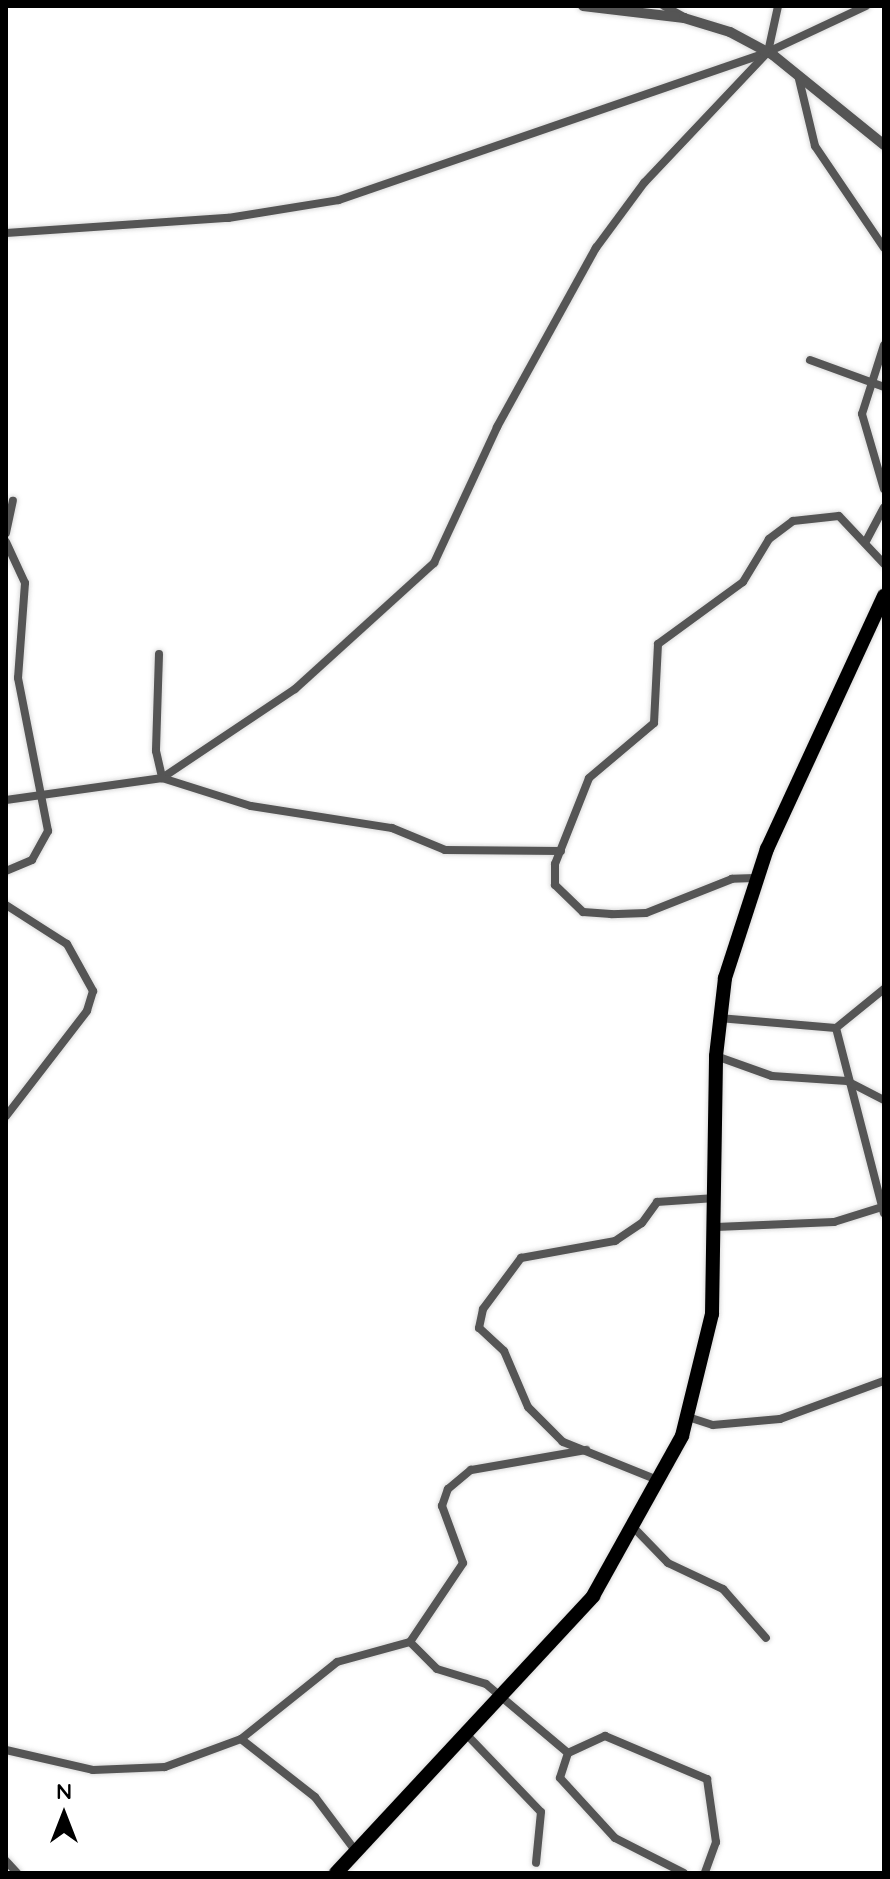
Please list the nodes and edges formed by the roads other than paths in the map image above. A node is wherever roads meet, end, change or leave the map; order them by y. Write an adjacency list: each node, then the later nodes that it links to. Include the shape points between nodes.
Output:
1 (583, 6): 5 (street)
2 (664, 6): 5 (street)
3 (778, 6): 6 (street)
4 (866, 6): 6 (street)
5 (684, 18): 6 (street)
6 (768, 52): 7 (street); 9 (street, via 339,200 228,218); 24 (street, via 644,183 596,248 497,427 434,563 295,689)
7 (798, 75): 8 (street); 10 (street, via 815,146)
8 (884, 145)
9 (6, 233)
10 (884, 248)
11 (884, 345): 13 (street)
12 (810, 360): 13 (street)
13 (871, 384): 14 (street); 15 (street, via 862,414)
14 (884, 387)
15 (884, 489)
16 (13, 501): 18 (street)
17 (884, 508): 20 (street)
18 (6, 533)
19 (6, 542): 25 (street, via 25,583 18,678)
20 (865, 543): 21 (street); 27 (street, via 828,513 793,521 769,539 743,582 658,644 654,723 589,778)
21 (884, 564)
22 (884, 596): 29 (main road)
23 (159, 654): 24 (street, via 156,751)
24 (162, 778): 25 (street); 27 (street, via 251,806 392,828 453,852)
25 (45, 792): 26 (street); 28 (street, via 48,831 39,850)
26 (6, 800)
27 (561, 851): 29 (street, via 555,885 583,912 646,913 732,879)
28 (6, 871)
29 (755, 878): 32 (main road)
30 (6, 905): 37 (street, via 67,944 93,991 87,1011)
31 (884, 989): 33 (street)
32 (719, 1018): 33 (street); 34 (main road)
33 (836, 1028): 35 (street)
34 (716, 1056): 35 (street, via 772,1076); 38 (main road)
35 (847, 1081): 36 (street); 39 (street)
36 (884, 1100)
37 (6, 1116)
38 (716, 1198): 40 (main road); 43 (street, via 657,1202 642,1223 615,1241 521,1258 483,1309 479,1328 504,1351 528,1407 563,1442)
39 (882, 1211): 40 (street, via 834,1222)
40 (716, 1227): 42 (main road, via 712,1314)
41 (884, 1381): 42 (street, via 780,1419 713,1425)
42 (688, 1417): 44 (main road)
43 (587, 1450): 44 (street); 47 (street, via 471,1470 448,1489 442,1506 463,1563)
44 (660, 1481): 45 (main road)
45 (636, 1530): 46 (street, via 668,1563 730,1594); 48 (main road, via 593,1596)
46 (766, 1638)
47 (410, 1642): 48 (street, via 437,1669 486,1684); 50 (street, via 319,1672)
48 (502, 1699): 49 (main road); 52 (street)
49 (468, 1736): 53 (main road); 55 (street, via 541,1812)
50 (241, 1739): 51 (street, via 165,1767 93,1770); 53 (street, via 315,1797)
51 (7, 1752)
52 (568, 1753): 58 (street, via 560,1778 571,1796 615,1838); 59 (street, via 605,1736 707,1779 716,1842)
53 (357, 1854): 57 (main road)
54 (6, 1861): 56 (street)
55 (536, 1863)
56 (17, 1873)
57 (336, 1873)
58 (684, 1873)
59 (705, 1873)

